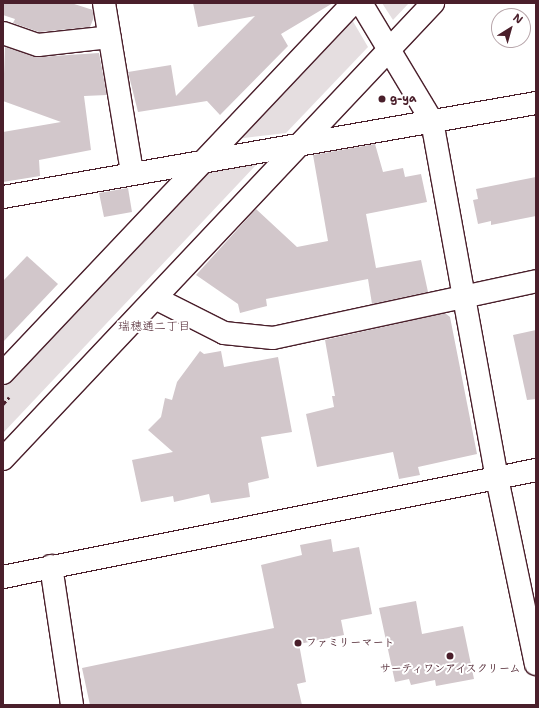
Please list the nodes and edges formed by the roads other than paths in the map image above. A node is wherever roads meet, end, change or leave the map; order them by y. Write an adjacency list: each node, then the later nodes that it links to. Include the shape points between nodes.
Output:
1 (104, 3): 6 (street)
2 (353, 3): 11 (street)
3 (361, 3): 7 (street)
4 (433, 3): 7 (street)
5 (3, 33): 6 (street, via 38,46)
6 (110, 37): 12 (street)
7 (389, 50): 9 (street); 10 (street)
8 (536, 103): 9 (street)
9 (432, 121): 10 (street); 15 (street)
10 (301, 144): 11 (street); 16 (street)
11 (204, 161): 12 (street); 17 (street)
12 (132, 172): 13 (street)
13 (3, 197)
14 (536, 281): 15 (street)
15 (466, 294): 16 (street, via 273,338 224,333); 20 (street)
16 (157, 299): 18 (street)
17 (3, 373)
18 (3, 459)
19 (536, 470): 20 (street)
20 (497, 478): 21 (street); 23 (street)
21 (51, 566): 22 (street); 24 (street)
22 (3, 577)
23 (536, 664)
24 (72, 705)

